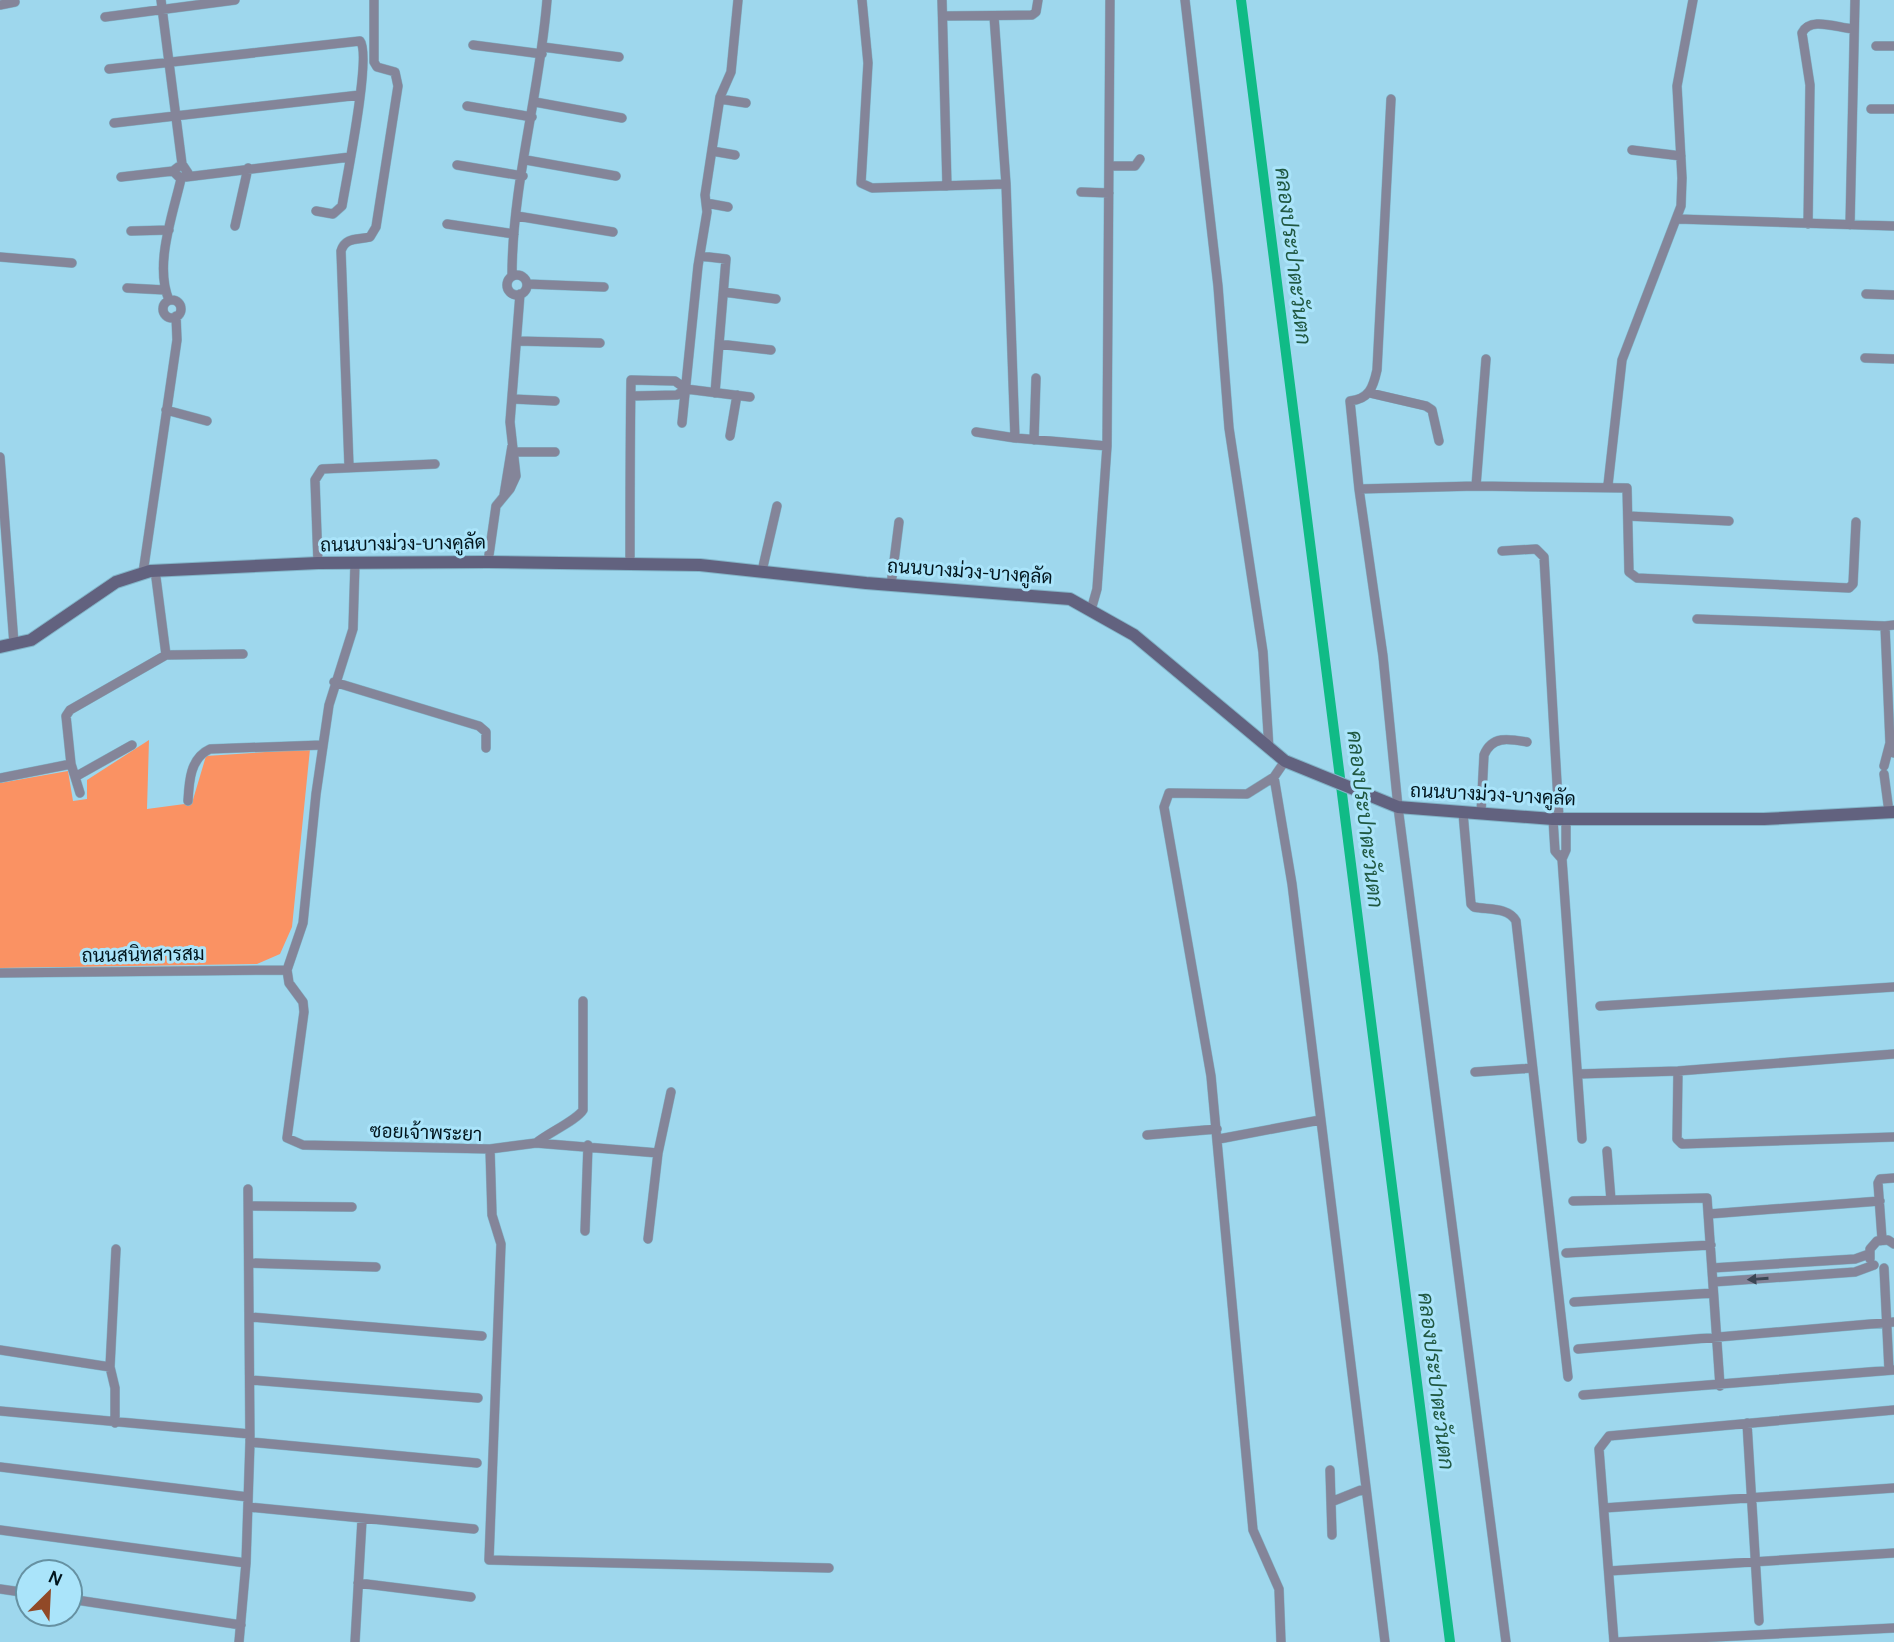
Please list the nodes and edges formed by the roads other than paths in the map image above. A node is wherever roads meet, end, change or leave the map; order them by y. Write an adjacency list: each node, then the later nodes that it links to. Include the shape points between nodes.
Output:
1 (235, 0): 14 (street)
2 (374, 0): 114 (street, via 373,62 395,72 398,86 376,227 370,237 345,242 341,251)
3 (547, 0): 22 (street)
4 (738, 0): 28 (street, via 731,72)
5 (862, 0): 55 (street, via 868,73 861,183 872,188)
6 (942, 0): 15 (street)
7 (1038, 0): 16 (street, via 1032,15)
8 (1110, 0): 47 (street)
9 (1185, 0): 145 (street, via 1218,286 1229,428 1262,652)
10 (1690, 0): 41 (street, via 1677,86)
11 (1855, 0): 18 (street)
12 (15, 2): 13 (street)
13 (0, 5)
14 (162, 5): 17 (street); 24 (street)
15 (943, 16): 16 (street); 55 (street)
16 (994, 16): 54 (street)
17 (104, 17)
18 (1854, 29): 64 (street, via 1813,23 1802,33 1810,85); 65 (street)
19 (473, 45): 22 (street)
20 (1876, 46): 21 (street)
21 (1894, 46)
22 (542, 51): 23 (street); 29 (street)
23 (619, 57)
24 (168, 64): 25 (street); 26 (street, via 356,40 365,49); 34 (street)
25 (109, 69)
26 (360, 95): 34 (street); 42 (street)
27 (1391, 99): 95 (street, via 1381,322)
28 (720, 100): 30 (street); 39 (street)
29 (535, 102): 35 (street); 36 (street)
30 (746, 103)
31 (467, 106): 35 (street)
32 (1871, 108): 33 (street)
33 (1894, 108)
34 (176, 117): 37 (street); 45 (street)
35 (532, 117): 44 (street)
36 (621, 118)
37 (114, 124)
38 (1632, 150): 41 (street)
39 (712, 151): 40 (street); 58 (street)
40 (735, 155)
41 (1681, 156): 62 (street)
42 (350, 157): 48 (street); 60 (street, via 341,209 334,214)
43 (1140, 159): 47 (street, via 1135,166)
44 (526, 160): 50 (street); 51 (street)
45 (181, 164): 49 (street); 53 (street, via 188,169)
46 (457, 165): 50 (street)
47 (1109, 166): 57 (street)
48 (248, 168): 53 (street); 66 (street)
49 (173, 171): 52 (street); 53 (street)
50 (523, 176): 61 (street)
51 (616, 176)
52 (121, 177)
53 (183, 178): 68 (street)
54 (1006, 184): 55 (street); 106 (street)
55 (947, 186)
56 (1081, 192): 57 (street)
57 (1109, 193): 109 (street)
58 (706, 203): 59 (street); 72 (street)
59 (729, 207)
60 (316, 211)
61 (517, 216): 70 (street); 71 (street)
62 (1678, 219): 64 (street); 115 (street, via 1622,360)
63 (447, 224): 71 (street)
64 (1808, 224): 65 (street)
65 (1850, 225): 67 (street)
66 (235, 226)
67 (1894, 226)
68 (169, 230): 69 (street); 79 (street)
69 (131, 231)
70 (613, 232)
71 (514, 234): 75 (street)
72 (700, 256): 80 (street, via 726,259); 93 (street)
73 (0, 257): 74 (street)
74 (72, 262)
75 (512, 276): 76 (street, via 522,276); 81 (street, via 508,288)
76 (527, 284): 77 (street); 81 (street)
77 (604, 287)
78 (127, 288): 79 (street)
79 (165, 290): 101 (street, via 169,300 163,306 165,314 176,316 177,340)
80 (724, 292): 84 (street); 87 (street)
81 (520, 294): 85 (street)
82 (1866, 294): 83 (street)
83 (1894, 295)
84 (776, 299)
85 (517, 341): 86 (street); 99 (street)
86 (600, 343)
87 (719, 344): 88 (street); 94 (street)
88 (771, 350)
89 (1865, 358): 91 (street)
90 (1486, 359): 116 (street)
91 (1894, 359)
92 (1037, 378): 107 (street)
93 (686, 389): 94 (street); 96 (street, via 677,395); 96 (street, via 675,381 631,380); 103 (street)
94 (715, 393): 97 (street)
95 (1370, 393): 108 (street, via 1426,405 1432,410); 117 (street, via 1350,401)
96 (631, 396): 128 (street)
97 (737, 396): 98 (street); 105 (street)
98 (750, 397)
99 (513, 399): 100 (street); 110 (street)
100 (555, 401)
101 (166, 410): 102 (street); 130 (street)
102 (206, 421)
103 (682, 423)
104 (976, 432): 106 (street)
105 (730, 436)
106 (1015, 438): 107 (street)
107 (1034, 440): 109 (street)
108 (1439, 441)
109 (1107, 446): 132 (street, via 1097,589)
110 (513, 450): 111 (street); 125 (street, via 516,476 493,514)
111 (555, 452)
112 (0, 457): 118 (street)
113 (435, 464): 114 (street)
114 (349, 466): 126 (street, via 328,466 317,474)
115 (1608, 485): 116 (street); 120 (street, via 1628,489)
116 (1476, 486): 117 (street)
117 (1359, 489): 153 (street, via 1383,656)
118 (2, 506): 135 (street)
119 (777, 506): 129 (street)
120 (1628, 516): 121 (street); 123 (street, via 1629,572 1637,579 1848,589 1853,584)
121 (1729, 521)
122 (900, 522): 131 (street)
123 (1856, 522)
124 (1502, 551): 157 (street, via 1536,548 1544,557)
125 (488, 562): 127 (street, ถนนบางม่วง-บางคูลัด); 128 (street, ถนนบางม่วง-บางคูลัด)
126 (318, 563): 127 (street, ถนนบางม่วง-บางคูลัด); 130 (street, ถนนบางม่วง-บางคูลัด)
127 (355, 564): 139 (street, via 353,629)
128 (630, 564): 129 (street, ถนนบางม่วง-บางคูลัด)
129 (762, 570): 131 (street, ถนนบางม่วง-บางคูลัด)
130 (149, 572): 135 (street, ถนนบางม่วง-บางคูลัด, via 116,582 31,640); 138 (street)
131 (891, 585): 132 (street, ถนนบางม่วง-บางคูลัด, via 1058,597)
132 (1091, 610): 145 (street, ถนนบางม่วง-บางคูลัด, via 1133,635)
133 (1697, 619): 134 (street)
134 (1890, 625): 144 (street)
135 (15, 643): 136 (street, ถนนบางม่วง-บางคูลัด)
136 (0, 647)
137 (243, 654): 138 (street)
138 (166, 655): 146 (street, via 70,710 66,716)
139 (334, 682): 142 (street); 143 (street, via 479,726 486,732)
140 (1527, 741): 156 (street, via 1497,740 1488,746)
141 (132, 745): 148 (street)
142 (322, 745): 152 (street, via 210,749 192,769); 158 (street, via 303,923)
143 (486, 748)
144 (1892, 748): 154 (street, via 1884,770)
145 (1269, 750): 147 (street, ถนนบางม่วง-บางคูลัด)
146 (71, 764): 148 (street); 150 (street)
147 (1291, 764): 149 (street); 153 (street, ถนนบางม่วง-บางคูลัด)
148 (75, 777): 151 (street)
149 (1274, 777): 169 (street, via 1292,884); 170 (street, via 1247,794 1174,792 1165,797)
150 (0, 778)
151 (80, 793)
152 (188, 801)
153 (1395, 806): 155 (street, ถนนบางม่วง-บางคูลัด); 254 (street)
154 (1891, 812): 157 (street, ถนนบางม่วง-บางคูลัด, via 1764,819)
155 (1463, 813): 156 (street, ถนนบางม่วง-บางคูลัด); 164 (street, via 1471,904 1503,911 1516,922)
156 (1481, 813): 157 (street, ถนนบางม่วง-บางคูลัด)
157 (1559, 818): 167 (street, via 1566,850 1562,859)
158 (287, 970): 159 (street, ถนนสนิทสารสม); 176 (street, ซอยเจ้าพระยา, via 304,1012 286,1133 290,1141)
159 (0, 973)
160 (1894, 987): 162 (street)
161 (583, 1002): 174 (street, via 583,1110)
162 (1600, 1006)
163 (1894, 1054): 165 (street)
164 (1532, 1068): 166 (street); 214 (street)
165 (1678, 1070): 167 (street); 172 (street, via 1678,1139 1682,1144)
166 (1475, 1072)
167 (1578, 1074): 173 (street)
168 (671, 1092): 178 (street)
169 (1320, 1120): 170 (street); 227 (street)
170 (1218, 1134): 171 (street); 252 (street, via 1253,1530 1279,1589)
171 (1147, 1135)
172 (1894, 1136)
173 (1582, 1139)
174 (536, 1143): 175 (street); 176 (street)
175 (588, 1145): 178 (street); 187 (street)
176 (490, 1149): 241 (street, ซอยเจ้าพระยา, via 492,1215 501,1244 489,1560)
177 (1606, 1151): 181 (street)
178 (658, 1153): 188 (street)
179 (1894, 1178): 182 (street, via 1879,1180)
180 (248, 1189): 184 (street)
181 (1611, 1200): 183 (street); 186 (street, via 1704,1196)
182 (1880, 1201): 186 (street); 189 (street)
183 (1573, 1202)
184 (250, 1206): 185 (street); 195 (street)
185 (352, 1207)
186 (1709, 1214): 191 (street)
187 (585, 1231)
188 (648, 1238)
189 (1882, 1239): 190 (street); 194 (street, via 1872,1244)
190 (1894, 1243)
191 (1711, 1245): 193 (street); 200 (street)
192 (116, 1249): 212 (street)
193 (1566, 1253)
194 (1869, 1254): 196 (street); 198 (street)
195 (250, 1263): 199 (street); 206 (street)
196 (1799, 1263): 200 (street); 202 (street)
197 (1894, 1264): 201 (street)
198 (1874, 1265): 201 (street); 202 (street, via 1854,1272)
199 (376, 1268)
200 (1712, 1268): 203 (street)
201 (1884, 1268): 207 (street)
202 (1800, 1276): 203 (street, one-way to 203)
203 (1713, 1282): 204 (street)
204 (1713, 1293): 205 (street); 209 (street)
205 (1574, 1301)
206 (250, 1317): 208 (street); 215 (street)
207 (1890, 1323): 209 (street); 213 (street)
208 (482, 1336)
209 (1716, 1339): 210 (street); 216 (street)
210 (1578, 1349)
211 (0, 1350): 212 (street)
212 (110, 1367): 221 (street, via 116,1388)
213 (1892, 1370): 216 (street)
214 (1568, 1377)
215 (250, 1380): 218 (street); 223 (street)
216 (1720, 1386): 217 (street)
217 (1583, 1395)
218 (478, 1398)
219 (1894, 1410): 222 (street)
220 (0, 1411): 221 (street)
221 (115, 1423): 223 (street)
222 (1747, 1423): 229 (street); 233 (street, via 1609,1436 1600,1449)
223 (250, 1438): 224 (street); 230 (street)
224 (477, 1463)
225 (0, 1467): 230 (street)
226 (1330, 1470): 231 (street)
227 (1366, 1488): 231 (street); 253 (street)
228 (1894, 1488): 229 (street)
229 (1753, 1496): 233 (street); 239 (street)
230 (248, 1497): 232 (street)
231 (1331, 1502): 237 (street)
232 (248, 1507): 234 (street); 240 (street)
233 (1604, 1508): 242 (street)
234 (362, 1520): 235 (street); 243 (street)
235 (474, 1529)
236 (0, 1530): 240 (street)
237 (1332, 1535)
238 (1894, 1553): 239 (street)
239 (1758, 1560): 242 (street); 246 (street)
240 (246, 1563): 247 (street)
241 (829, 1568)
242 (1609, 1571): 255 (street)
243 (358, 1583): 244 (street); 251 (street)
244 (471, 1597)
245 (84, 1602): 247 (street)
246 (1759, 1621)
247 (241, 1625): 250 (street)
248 (1894, 1628): 249 (street)
249 (1756, 1639): 255 (street)
250 (239, 1642)
251 (355, 1642)
252 (1282, 1642)
253 (1385, 1642)
254 (1506, 1642)
255 (1616, 1642)

